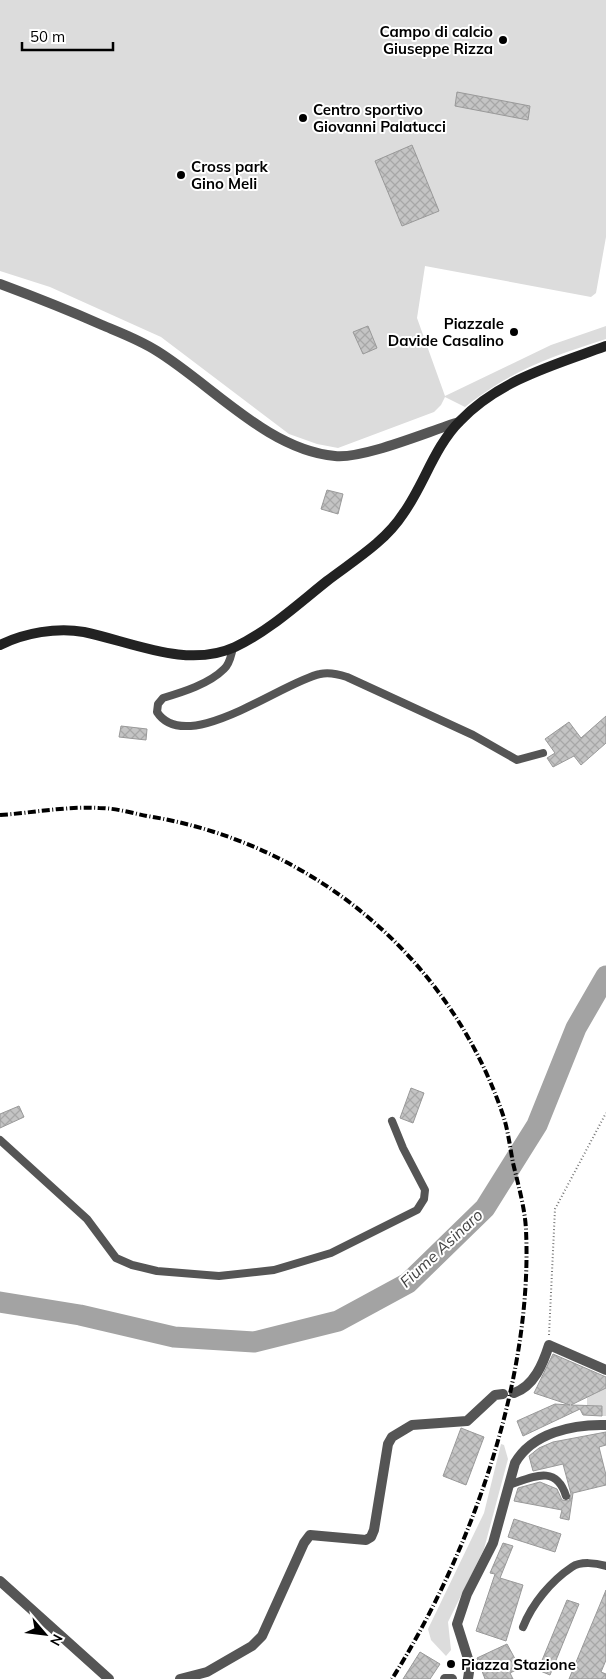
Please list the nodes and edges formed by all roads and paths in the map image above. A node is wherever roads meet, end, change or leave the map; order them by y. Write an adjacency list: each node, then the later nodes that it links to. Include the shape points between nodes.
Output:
1 (0, 284): 3 (street, via 57,305 150,347 273,435 319,453 336,456 366,452)
2 (606, 346): 3 (main road, via 512,382)
3 (459, 422): 5 (main road, via 433,460 403,515 385,535 260,633)
4 (0, 645): 5 (main road, via 44,631 83,632 146,650 176,654)
5 (233, 648): 6 (lane, via 225,669 163,698 158,704 160,718 185,726 208,723 294,683 333,673 347,676 473,735 517,760)
6 (543, 753)
7 (606, 1113): 10 (path, via 555,1209)
8 (392, 1120): 9 (lane, via 425,1190 417,1210 331,1254 274,1270 219,1276 157,1271 116,1258 87,1219)
9 (0, 1140)
10 (549, 1344): 11 (street); 12 (street, via 533,1381)
11 (606, 1370)
12 (514, 1393)
13 (503, 1394): 21 (street, via 495,1395 468,1421 412,1425 399,1431 388,1444 371,1537 366,1540 310,1535 262,1636 252,1646 207,1672)
14 (606, 1425): 15 (street, via 589,1424 543,1436 521,1453)
15 (509, 1485): 16 (lane, via 540,1475 554,1477 563,1485); 24 (street, via 493,1544 467,1594 457,1624 470,1665)
16 (566, 1496)
17 (606, 1566): 19 (lane, via 584,1563 573,1567 538,1599)
18 (0, 1581): 20 (street)
19 (523, 1627)
20 (109, 1679)
21 (180, 1679)
22 (445, 1679): 23 (street)
23 (452, 1679)
24 (468, 1679)

